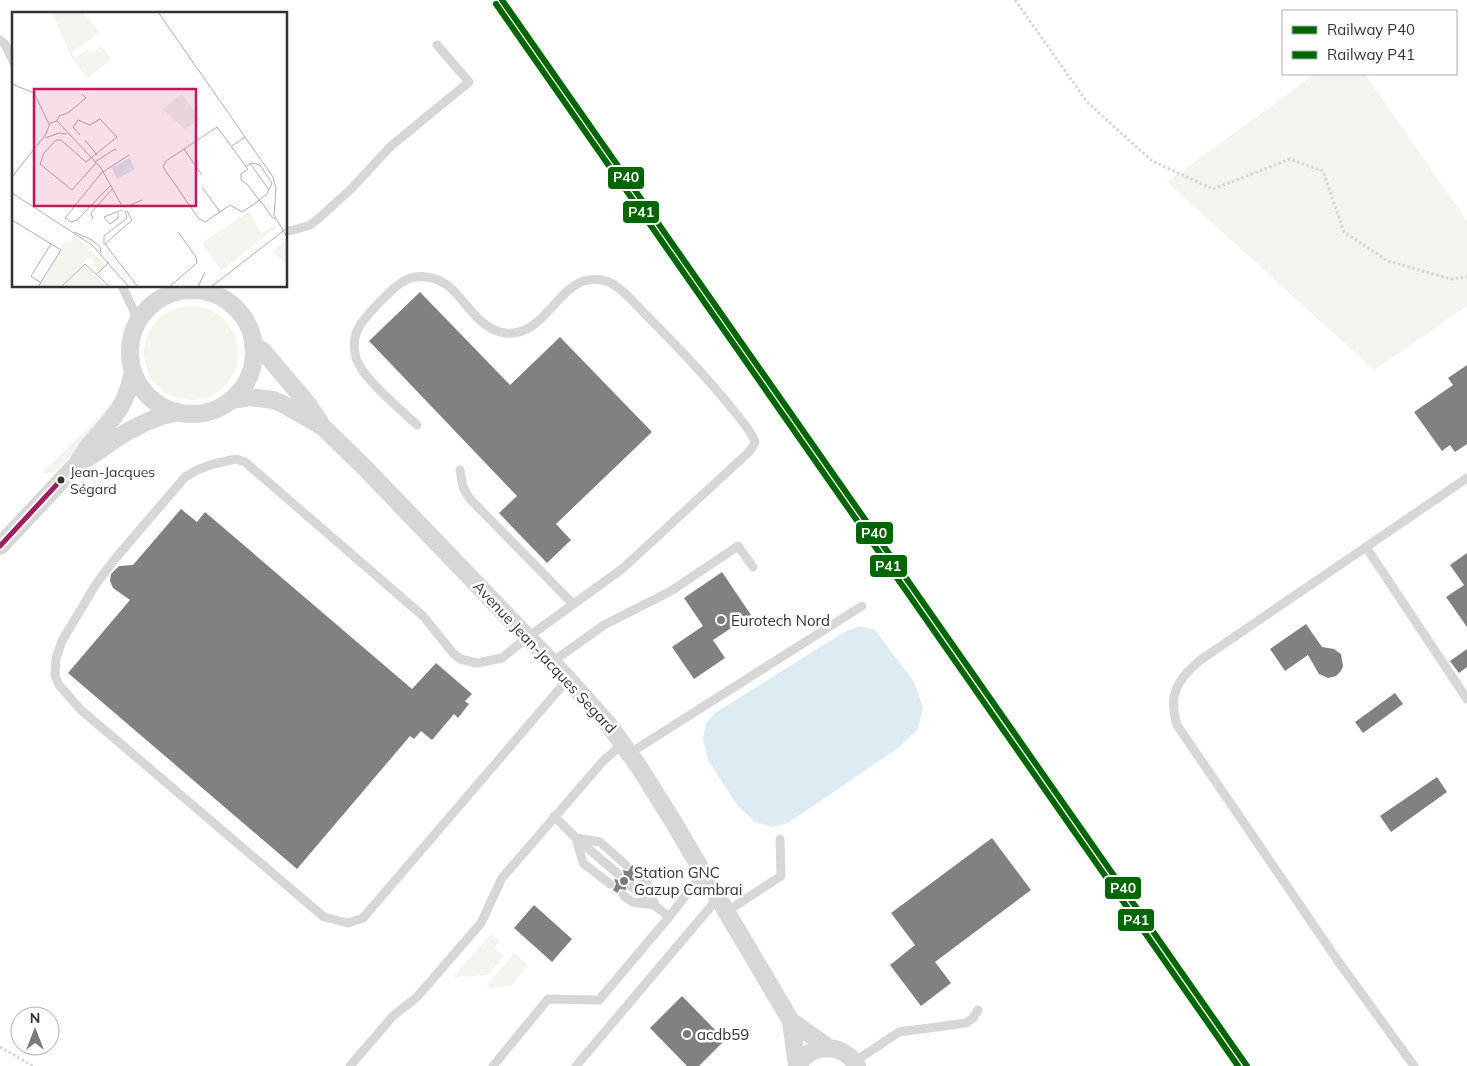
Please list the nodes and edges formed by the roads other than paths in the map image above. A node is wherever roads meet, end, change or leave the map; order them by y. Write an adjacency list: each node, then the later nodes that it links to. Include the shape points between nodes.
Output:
1 (0, 40): 3 (lane)
2 (437, 45): 4 (lane, via 469,82 391,146 319,218 310,225)
3 (12, 59)
4 (288, 230)
5 (123, 288): 8 (lane)
6 (177, 289): 7 (street); 8 (street, via 156,302)
7 (211, 290): 9 (street, via 244,319)
8 (137, 324): 10 (street, via 130,347)
9 (253, 345): 11 (street, via 249,375); 14 (street, Avenue Jean-Jacques Segard, via 263,351)
10 (133, 371): 12 (street, via 150,398); 15 (street, via 120,407)
11 (231, 400): 12 (street, via 206,412); 14 (street, Avenue Jean-Jacques Segard, via 250,397 274,400)
12 (178, 412): 15 (street, via 134,427)
13 (417, 425): 21 (lane, via 366,374 354,348 360,322 398,283 415,278 426,277 443,283 481,322 496,331 512,333 530,328 578,284 590,280 608,282 620,290 710,382 751,434 755,442 753,448 622,569)
14 (323, 427): 23 (street, Avenue Jean-Jacques Segard)
15 (77, 464): 18 (street)
16 (460, 470): 21 (lane, via 469,498)
17 (1467, 478): 19 (lane)
18 (0, 546)
19 (1366, 547): 26 (lane); 49 (lane, via 1192,667 1176,688 1173,711 1177,725)
20 (753, 567): 24 (lane, via 738,546 671,591 604,625)
21 (573, 604): 23 (lane)
22 (862, 606): 27 (lane)
23 (528, 637): 24 (street, Avenue Jean-Jacques Segard); 25 (lane, via 502,658 477,663 460,659 423,616 241,460 213,464 185,477 96,584 62,642 55,666 59,685 81,710 324,917 348,923 364,918)
24 (552, 662): 25 (street, Avenue Jean-Jacques Segard)
25 (568, 679): 27 (street, Avenue Jean-Jacques Segard)
26 (1467, 699)
27 (627, 748): 28 (lane, via 603,760); 32 (street, Avenue Jean-Jacques Segard)
28 (554, 816): 29 (lane); 45 (lane, via 502,878 481,923 417,997 393,1016)
29 (576, 838): 31 (lane, via 600,842); 33 (lane); 35 (lane, via 583,863)
30 (780, 838): 39 (lane, via 781,876)
31 (626, 865)
32 (703, 873): 39 (street, Avenue Jean-Jacques Segard); 40 (lane)
33 (618, 874)
34 (639, 877): 38 (lane, via 647,884)
35 (610, 884)
36 (631, 886): 38 (lane)
37 (623, 895): 38 (lane, via 632,902)
38 (655, 905): 40 (lane)
39 (722, 905): 42 (street, Avenue Jean-Jacques Segard); 47 (lane)
40 (669, 917): 46 (lane, via 599,1000 548,999)
41 (978, 1010): 44 (lane, via 966,1023 899,1032)
42 (791, 1021): 43 (street, Avenue Jean-Jacques Segard); 48 (street, Avenue Jean-Jacques Segard)
43 (830, 1048): 44 (street, Avenue Jean-Jacques Segard, via 844,1052); 48 (street, via 810,1052)
44 (855, 1064)
45 (350, 1066)
46 (493, 1066)
47 (576, 1066)
48 (797, 1066)
49 (1414, 1066)

